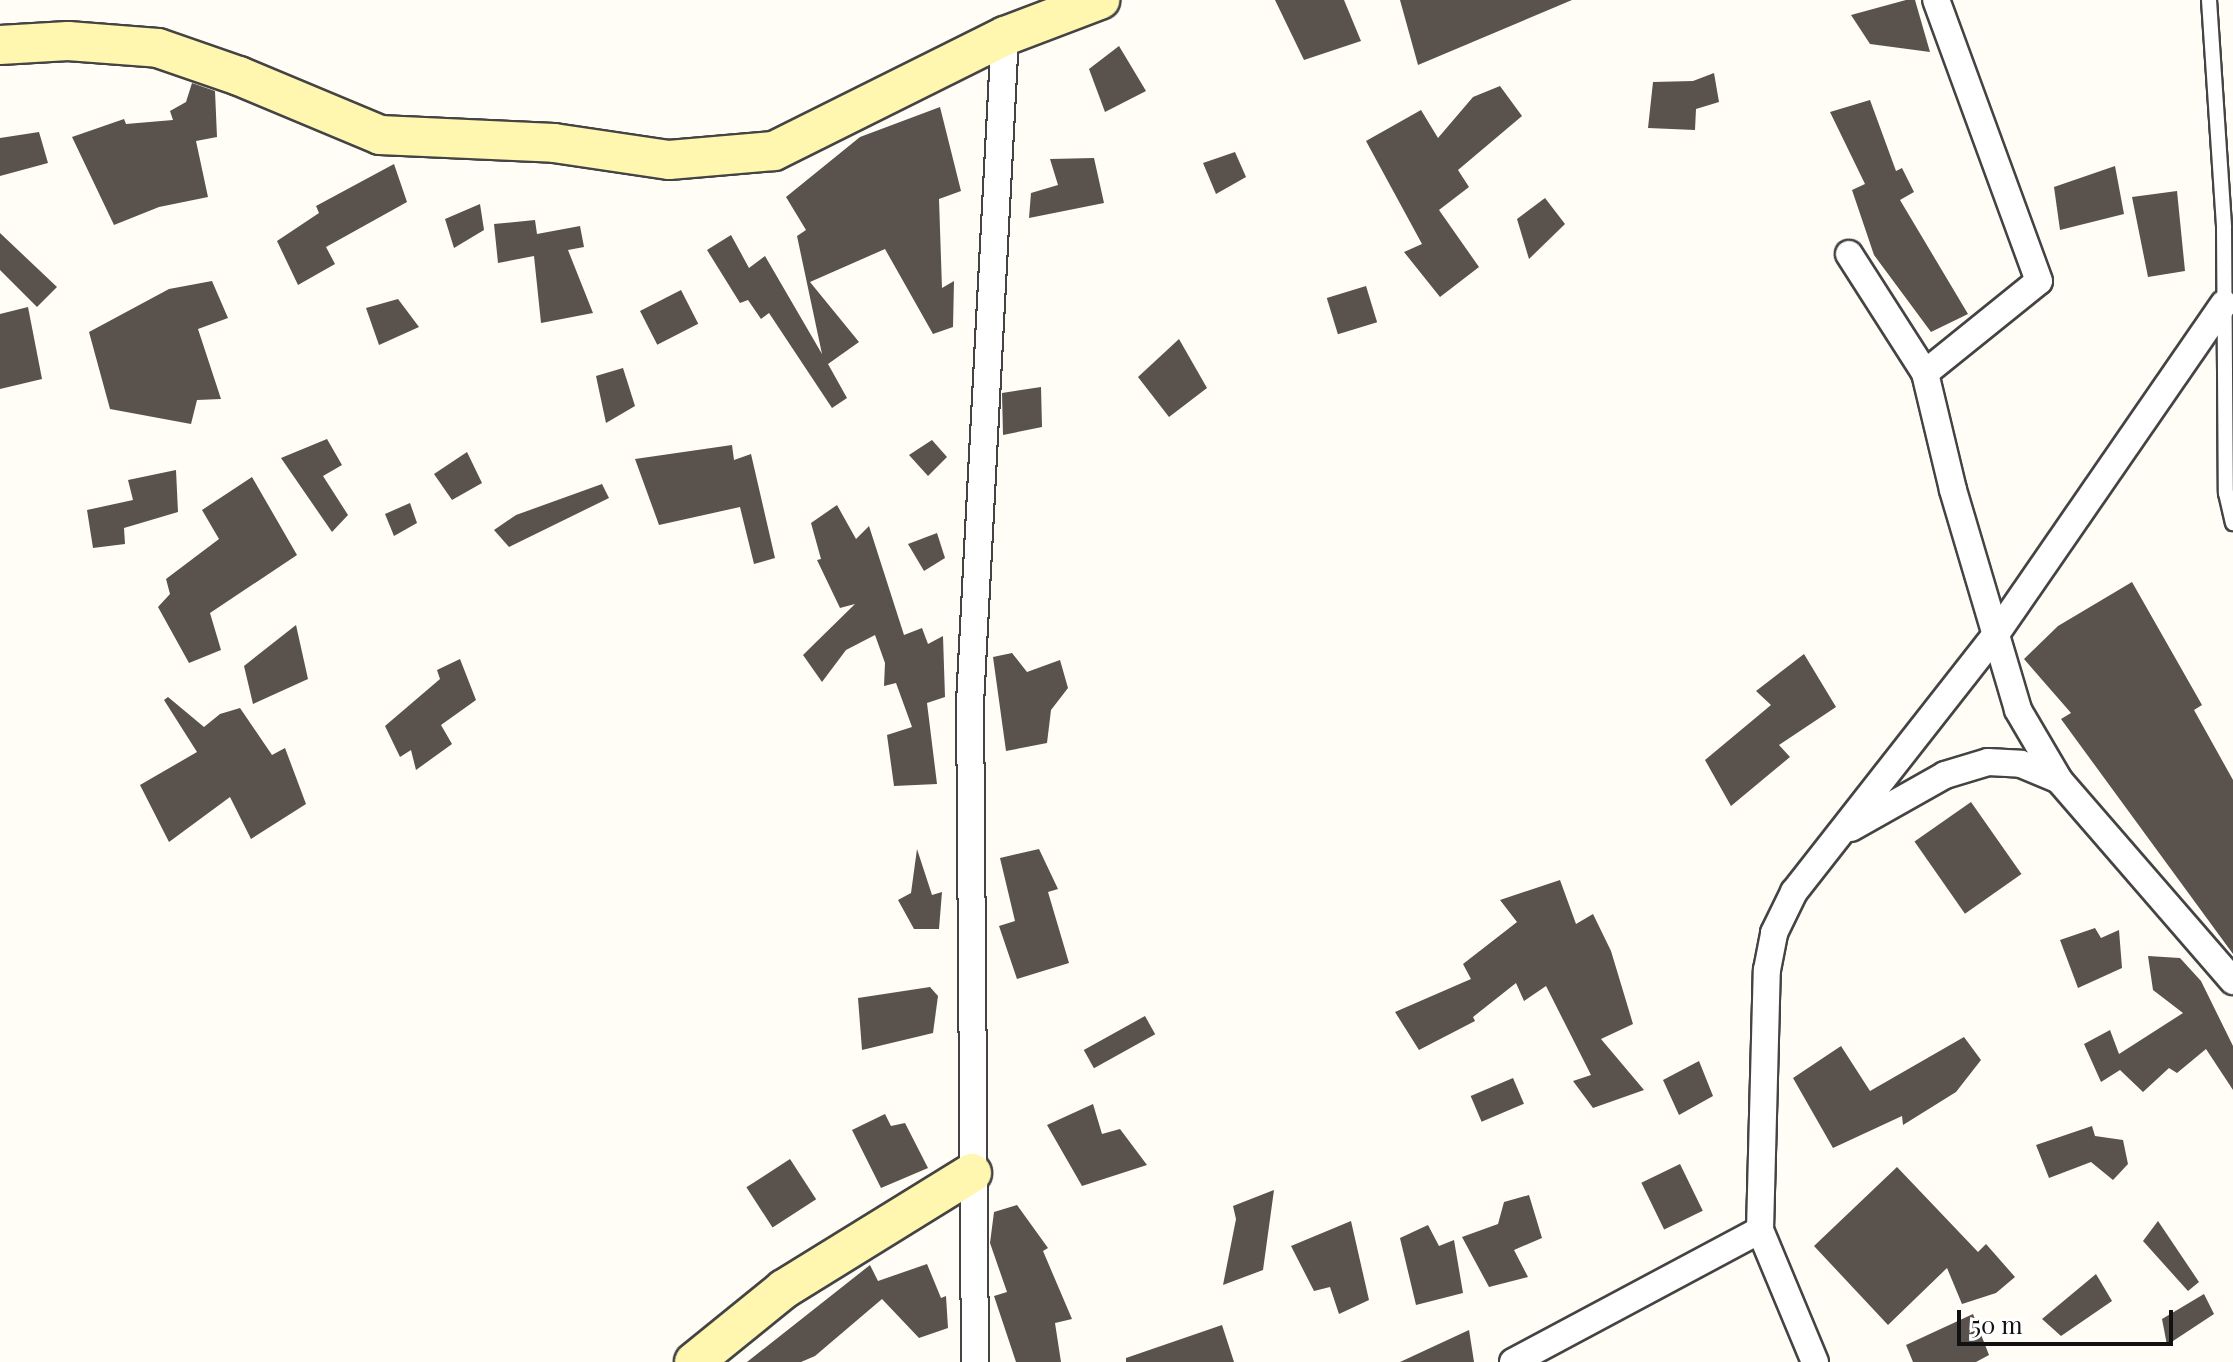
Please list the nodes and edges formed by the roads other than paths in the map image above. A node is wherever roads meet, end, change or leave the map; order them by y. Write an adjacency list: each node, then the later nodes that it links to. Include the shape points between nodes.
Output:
1 (1100, 0): 4 (street)
2 (1936, 0): 9 (street, via 2039,281)
3 (2209, 0): 8 (lane)
4 (1060, 8): 5 (street)
5 (1005, 36): 6 (street, via 774,151 669,160 554,143 380,135 158,48 68,41); 15 (street, via 970,703)
6 (0, 45)
7 (1849, 254): 9 (street)
8 (2224, 304): 10 (lane, via 2226,493); 11 (street)
9 (1925, 373): 11 (street)
10 (2233, 523)
11 (1994, 637): 12 (street, via 2018,710); 13 (street)
12 (2059, 780): 13 (street, via 2021,764 1988,762 1945,775); 14 (street)
13 (1841, 834): 16 (street, via 1794,892 1774,933)
14 (2233, 981)
15 (972, 1173): 17 (street, via 784,1289); 18 (street)
16 (1760, 1230): 19 (street); 20 (street)
17 (694, 1362)
18 (975, 1362)
19 (1513, 1362)
20 (1815, 1362)

